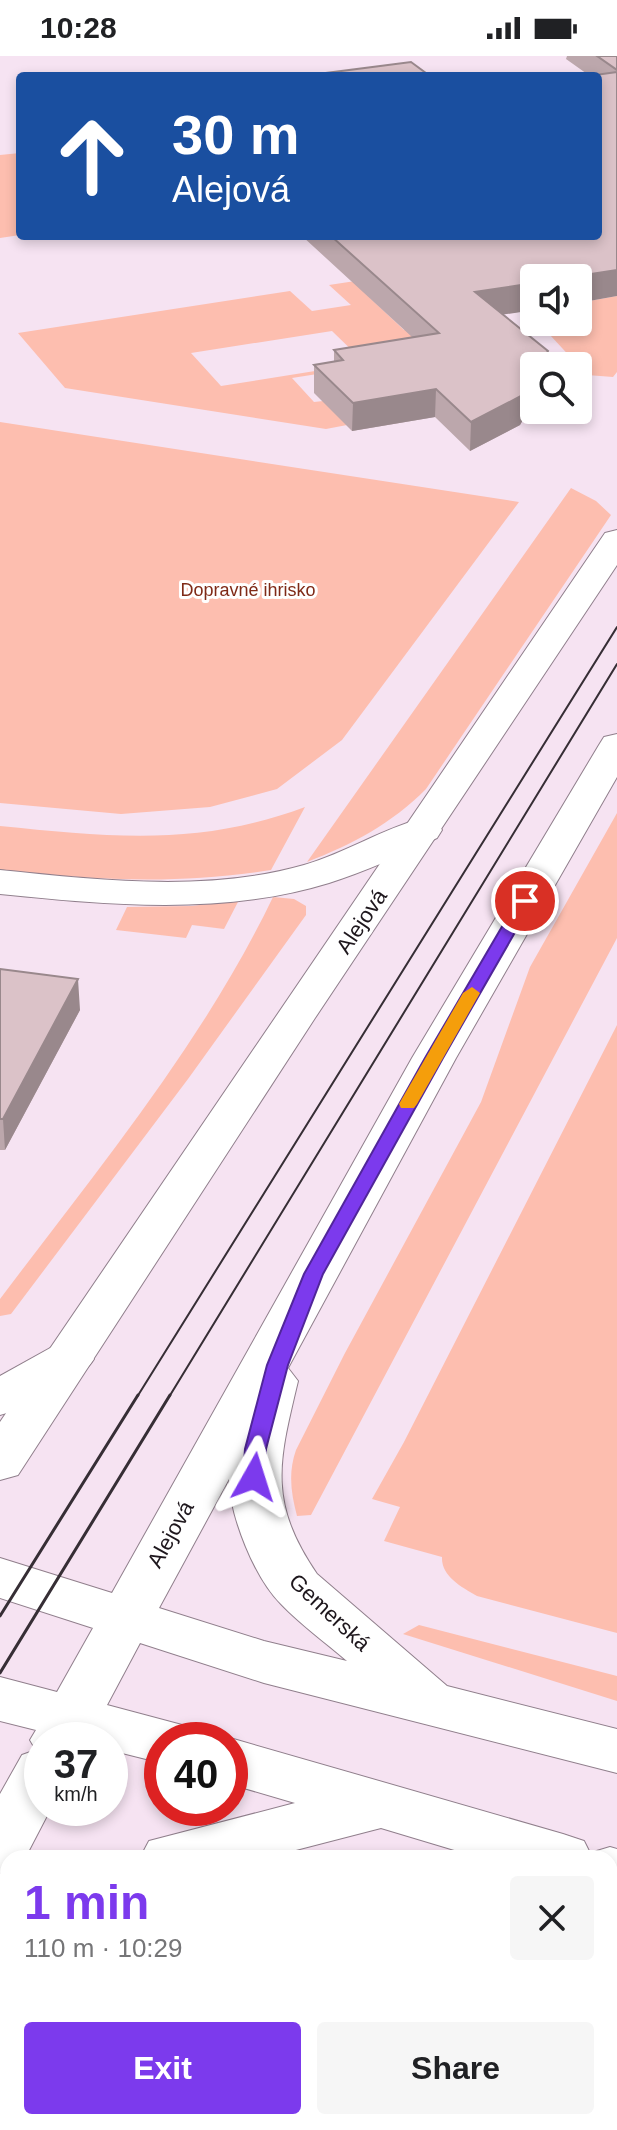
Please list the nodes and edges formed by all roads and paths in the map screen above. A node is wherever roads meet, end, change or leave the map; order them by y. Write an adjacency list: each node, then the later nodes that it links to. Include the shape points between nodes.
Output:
1 (617, 540): 3 (street, Alejová)
2 (617, 745): 5 (street, Alejová)
3 (423, 830): 4 (street, via 324,871 227,890 125,895); 6 (street, Alejová)
4 (0, 882)
5 (314, 1274): 10 (street, Alejová); 12 (street, Gemerská, via 278,1365 255,1449 258,1505 283,1569 298,1588)
6 (69, 1359): 7 (street); 8 (street, Alejová)
7 (0, 1398)
8 (0, 1462)
9 (0, 1578): 10 (street, Gemerská)
10 (124, 1617): 12 (street, Gemerská, via 264,1662); 14 (street, Alejová)
11 (0, 1699): 13 (street)
12 (430, 1701): 15 (street, Gemerská)
13 (50, 1722)
14 (69, 1722)
15 (617, 1751)
16 (248, 1766): 18 (street)
17 (24, 1804): 19 (street)
18 (381, 1805): 20 (street); 21 (street)
19 (0, 1849)
20 (202, 1850)
21 (536, 1850)

